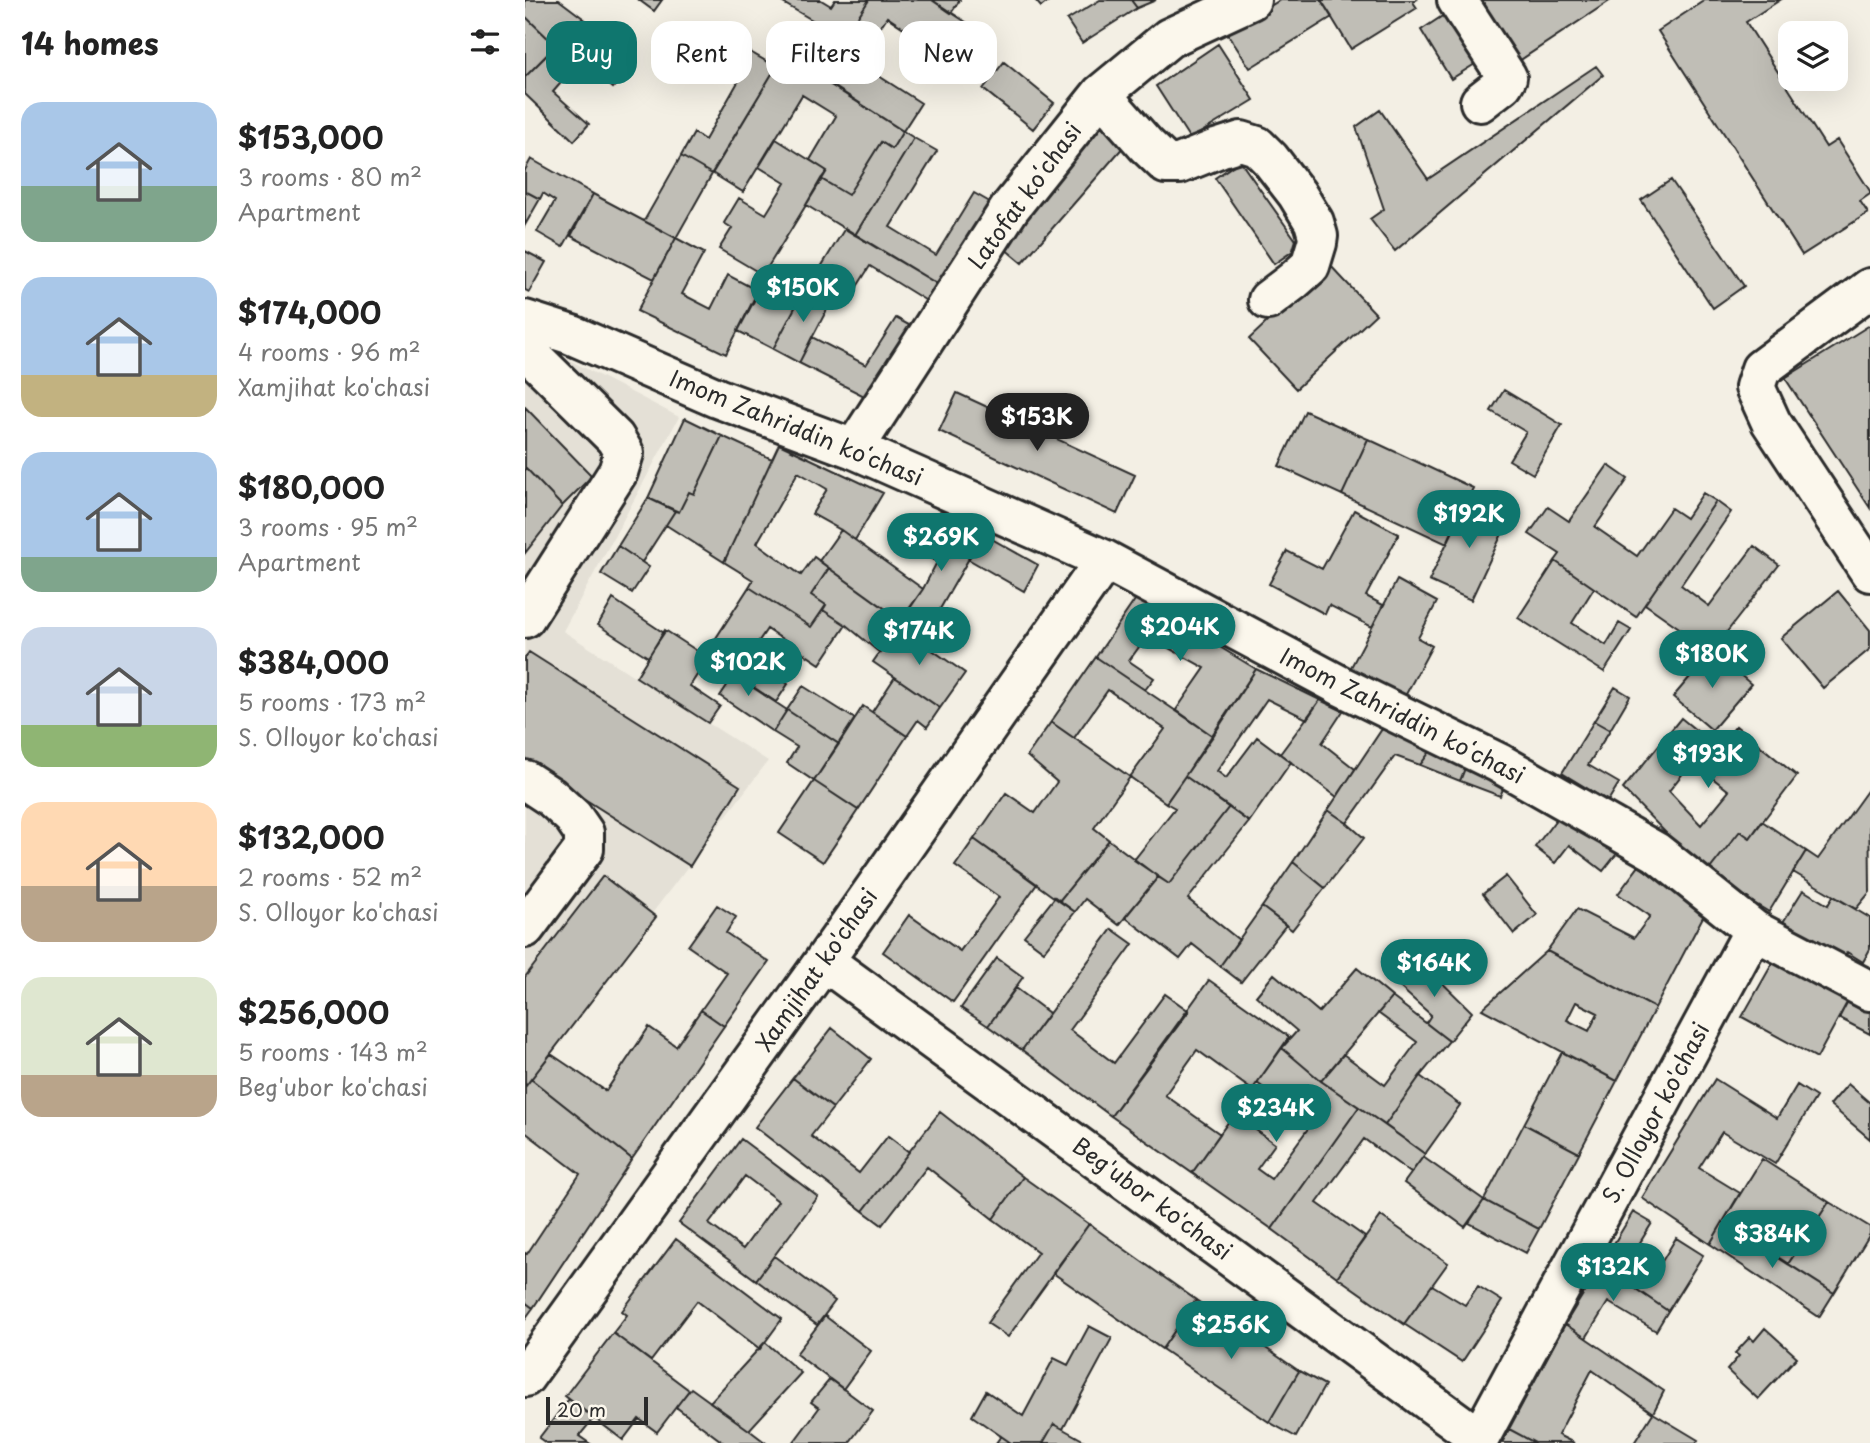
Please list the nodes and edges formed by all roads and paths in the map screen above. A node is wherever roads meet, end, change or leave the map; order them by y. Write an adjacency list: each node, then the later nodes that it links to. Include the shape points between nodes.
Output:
1 (1251, 0): 3 (street, Latofat koʻchasi, via 1170,38)
2 (1457, 0): 4 (street, via 1507,77)
3 (1101, 93): 6 (street, via 1166,164 1179,164 1241,141 1257,146 1270,159 1306,208 1318,236 1310,266); 9 (street, Latofat koʻchasi, via 1010,208)
4 (1480, 102)
5 (1870, 288): 11 (street, via 1761,369 1755,387 1771,422)
6 (1268, 300)
7 (525, 320): 9 (street, Imom Zahriddin koʻchasi)
8 (525, 352): 12 (street, via 615,438 624,453 618,472)
9 (854, 449): 10 (street, Imom Zahriddin koʻchasi)
10 (1105, 560): 15 (street, Imom Zahriddin koʻchasi, via 1341,686 1499,763 1656,852); 16 (street, Xamjihat ko'chasi)
11 (1870, 572)
12 (525, 618)
13 (525, 780): 14 (street, via 551,797 584,832 584,849)
14 (525, 928)
15 (1754, 930): 17 (street, Imom Zahriddin koʻchasi); 19 (street, S. Olloyor ko'chasi)
16 (824, 961): 18 (street, Xamjihat ko'chasi); 19 (street, Beg'ubor ko'chasi)
17 (1870, 990)
18 (525, 1377)
19 (1478, 1440)

